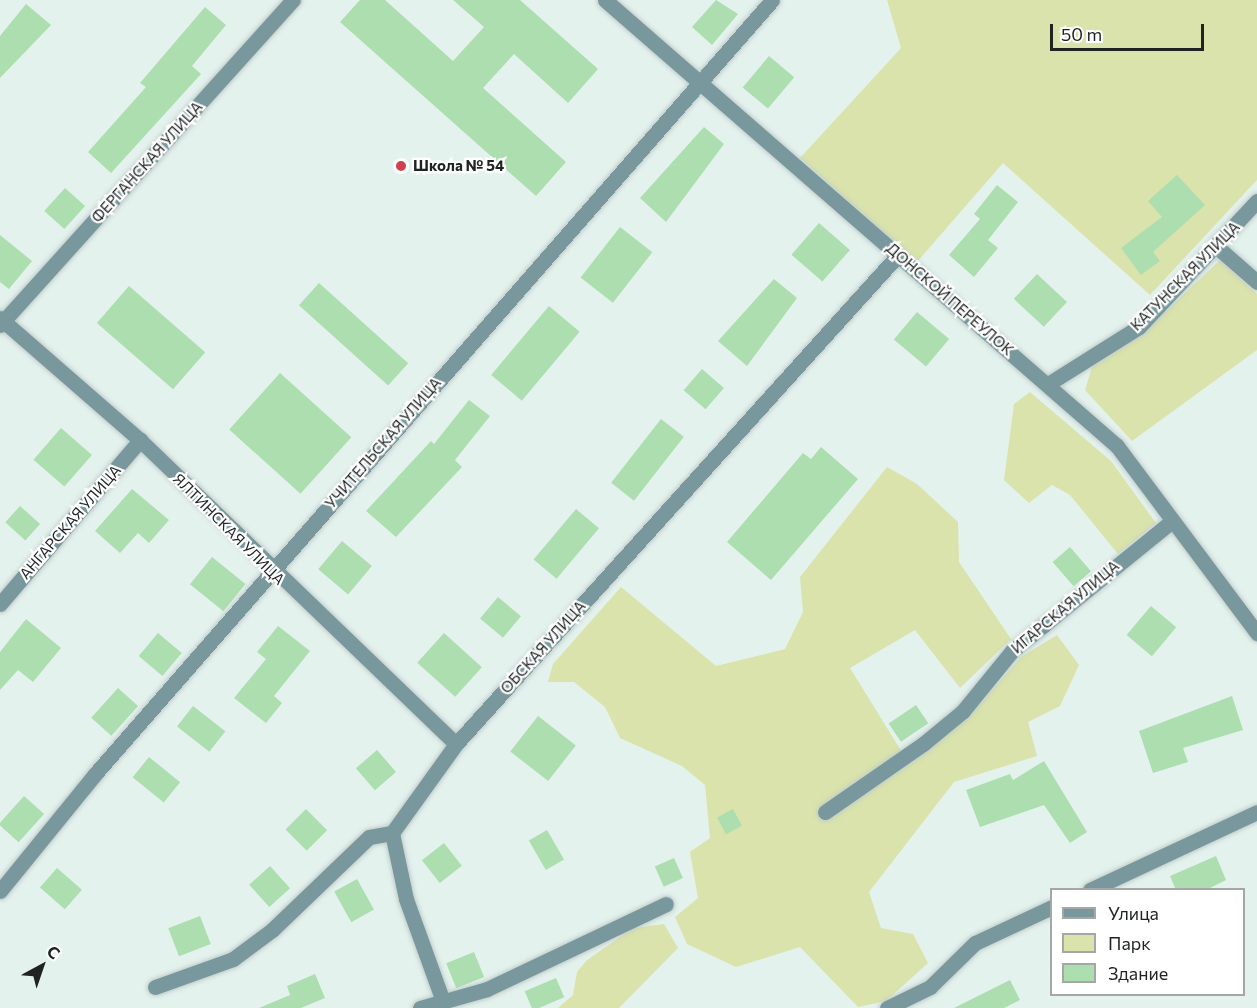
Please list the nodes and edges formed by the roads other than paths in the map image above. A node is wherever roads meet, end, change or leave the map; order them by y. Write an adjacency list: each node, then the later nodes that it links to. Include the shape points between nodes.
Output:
1 (293, 0): 9 (street, ФЕРГАНСКАЯ УЛИЦА)
2 (605, 0): 4 (street, ДОНСКОЙ ПЕРЕУЛОК)
3 (772, 0): 4 (street, УЧИТЕЛЬСКАЯ УЛИЦА)
4 (698, 82): 7 (street, ДОНСКОЙ ПЕРЕУЛОК); 13 (street, УЧИТЕЛЬСКАЯ УЛИЦА)
5 (1257, 201): 6 (street, КАТУНСКАЯ УЛИЦА)
6 (1217, 247): 8 (street); 10 (street, КАТУНСКАЯ УЛИЦА, via 1139,327)
7 (898, 255): 10 (street, ДОНСКОЙ ПЕРЕУЛОК); 16 (street, ОБСКАЯ УЛИЦА)
8 (1257, 282)
9 (1, 322): 11 (street, ЯЛТИНСКАЯ УЛИЦА)
10 (1048, 384): 12 (street, ДОНСКОЙ ПЕРЕУЛОК, via 1117,446)
11 (140, 440): 13 (street, ЯЛТИНСКАЯ УЛИЦА); 14 (street, АНГАРСКАЯ УЛИЦА)
12 (1172, 521): 15 (street, ДОНСКОЙ ПЕРЕУЛОК); 17 (street, ИГАРСКАЯ УЛИЦА, via 1011,651 963,711 923,744)
13 (271, 572): 16 (street, ЯЛТИНСКАЯ УЛИЦА); 21 (street, УЧИТЕЛЬСКАЯ УЛИЦА)
14 (0, 604)
15 (1257, 633)
16 (456, 744): 19 (street, ОБСКАЯ УЛИЦА)
17 (825, 812)
18 (1257, 814): 20 (street)
19 (392, 832): 24 (street, via 369,837 272,930 233,959); 25 (street, via 406,899)
20 (1094, 888)
21 (0, 891)
22 (666, 904): 25 (street, via 487,989)
23 (1050, 908): 27 (street, via 975,943 930,987)
24 (155, 987)
25 (443, 1001): 26 (street)
26 (420, 1008)
27 (887, 1008)

